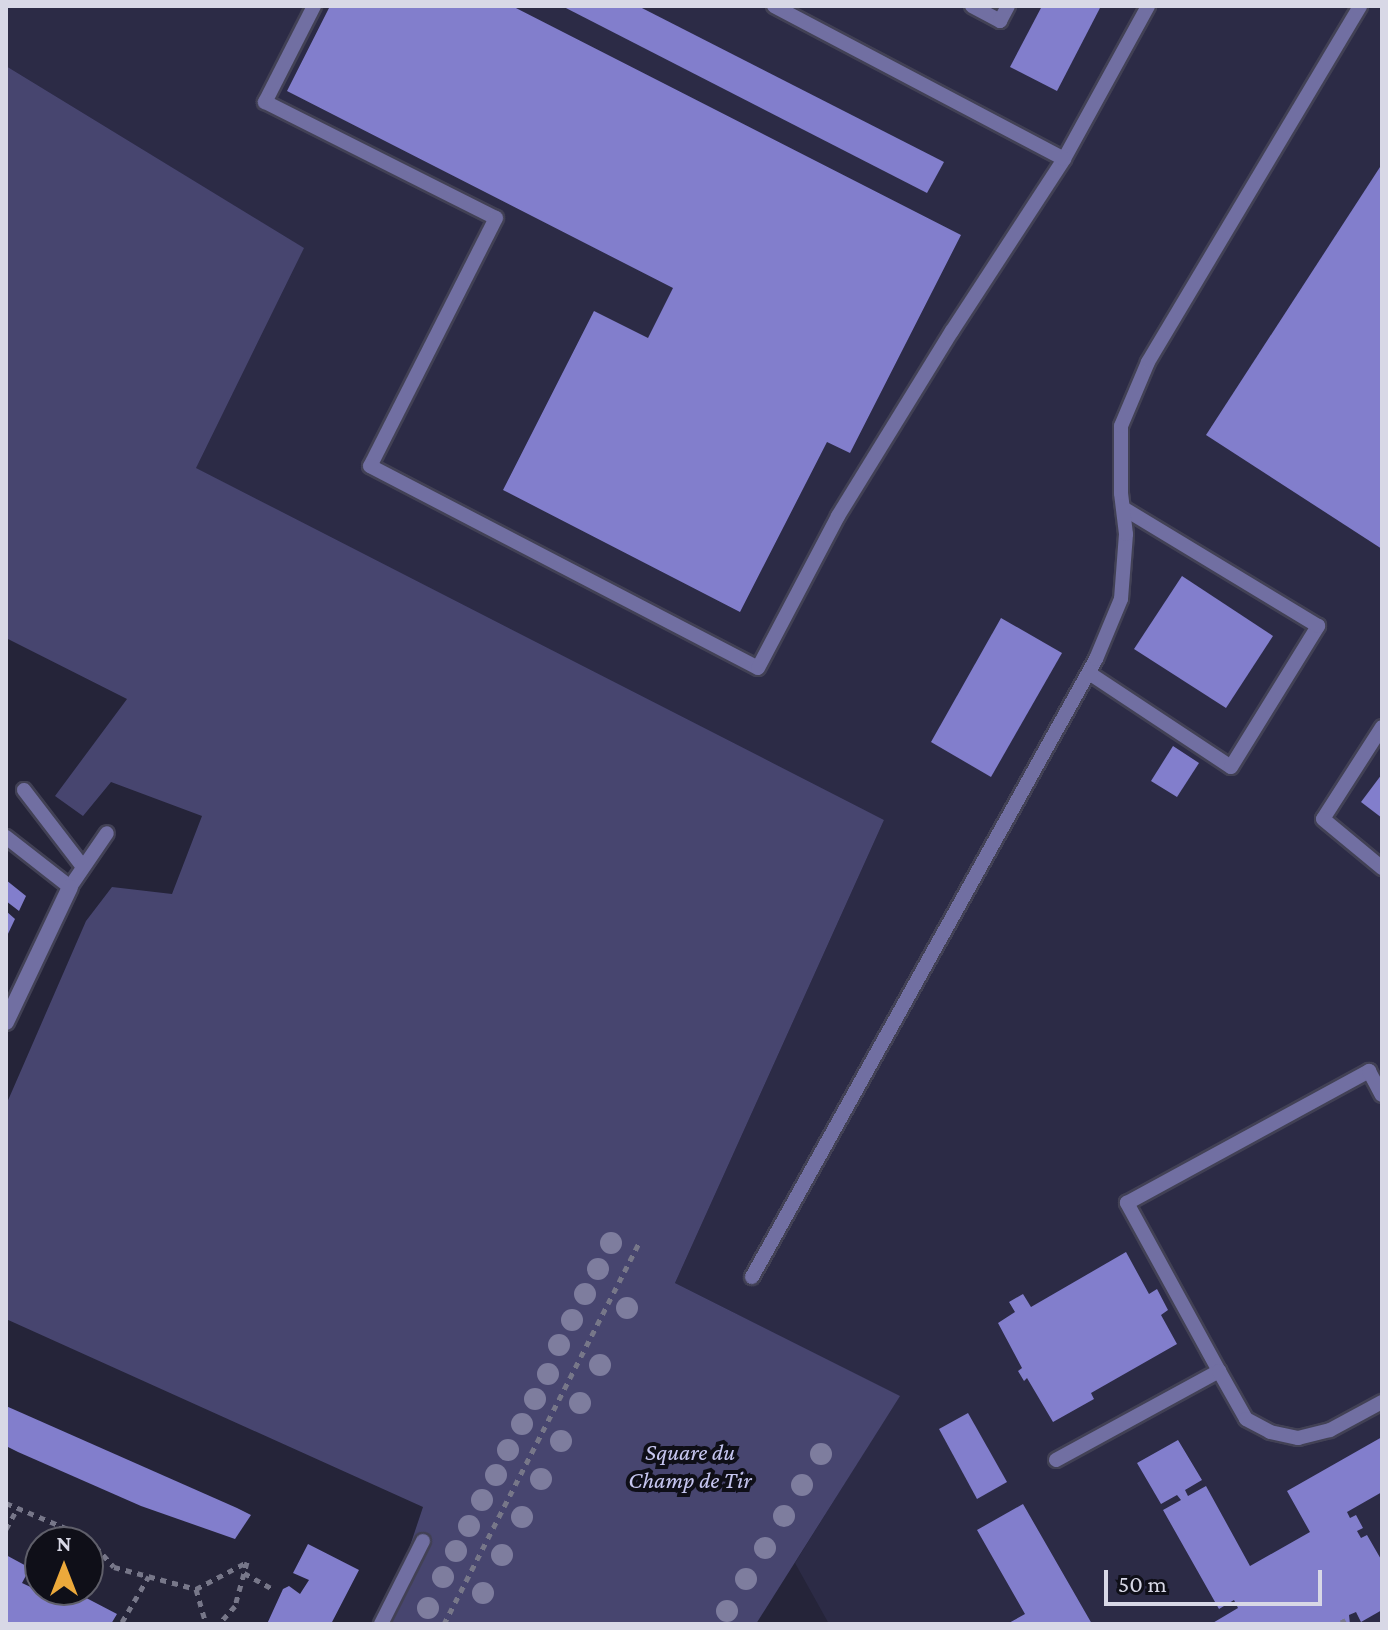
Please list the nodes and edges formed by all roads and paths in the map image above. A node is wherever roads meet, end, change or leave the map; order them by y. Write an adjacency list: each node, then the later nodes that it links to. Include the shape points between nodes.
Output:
1 (314, 6): 7 (lane, via 265,102 496,218 370,466 758,668 846,503)
2 (774, 6): 7 (lane)
3 (972, 6): 4 (lane, via 1000,21)
4 (1008, 6)
5 (1148, 6): 7 (lane)
6 (1360, 6): 8 (lane, via 1148,362 1121,426)
7 (1064, 159)
8 (1123, 508): 9 (lane, via 1121,599); 9 (lane, via 1318,626 1231,767)
9 (1089, 673): 20 (lane)
10 (1382, 727): 15 (lane, via 1323,819)
11 (24, 790): 14 (lane)
12 (107, 833): 14 (lane)
13 (6, 837): 16 (lane)
14 (83, 867): 16 (lane)
15 (1382, 868)
16 (70, 887): 17 (street)
17 (6, 1022)
18 (1382, 1095): 21 (lane, via 1369,1071 1127,1203)
19 (639, 1243): 38 (path)
20 (752, 1277)
21 (1219, 1371): 22 (lane, via 1246,1419 1298,1438 1330,1430); 23 (lane)
22 (1382, 1402)
23 (1056, 1460)
24 (6, 1503): 25 (path)
25 (17, 1509): 26 (path); 27 (path)
26 (62, 1526)
27 (6, 1529)
28 (423, 1541): 37 (lane)
29 (104, 1556): 31 (path, via 114,1567)
30 (244, 1573): 32 (path, via 247,1562); 33 (path); 36 (path, via 235,1606)
31 (149, 1576): 32 (path); 34 (path)
32 (196, 1589): 35 (path)
33 (275, 1590)
34 (122, 1622)
35 (206, 1624)
36 (219, 1624)
37 (381, 1624)
38 (444, 1624)

